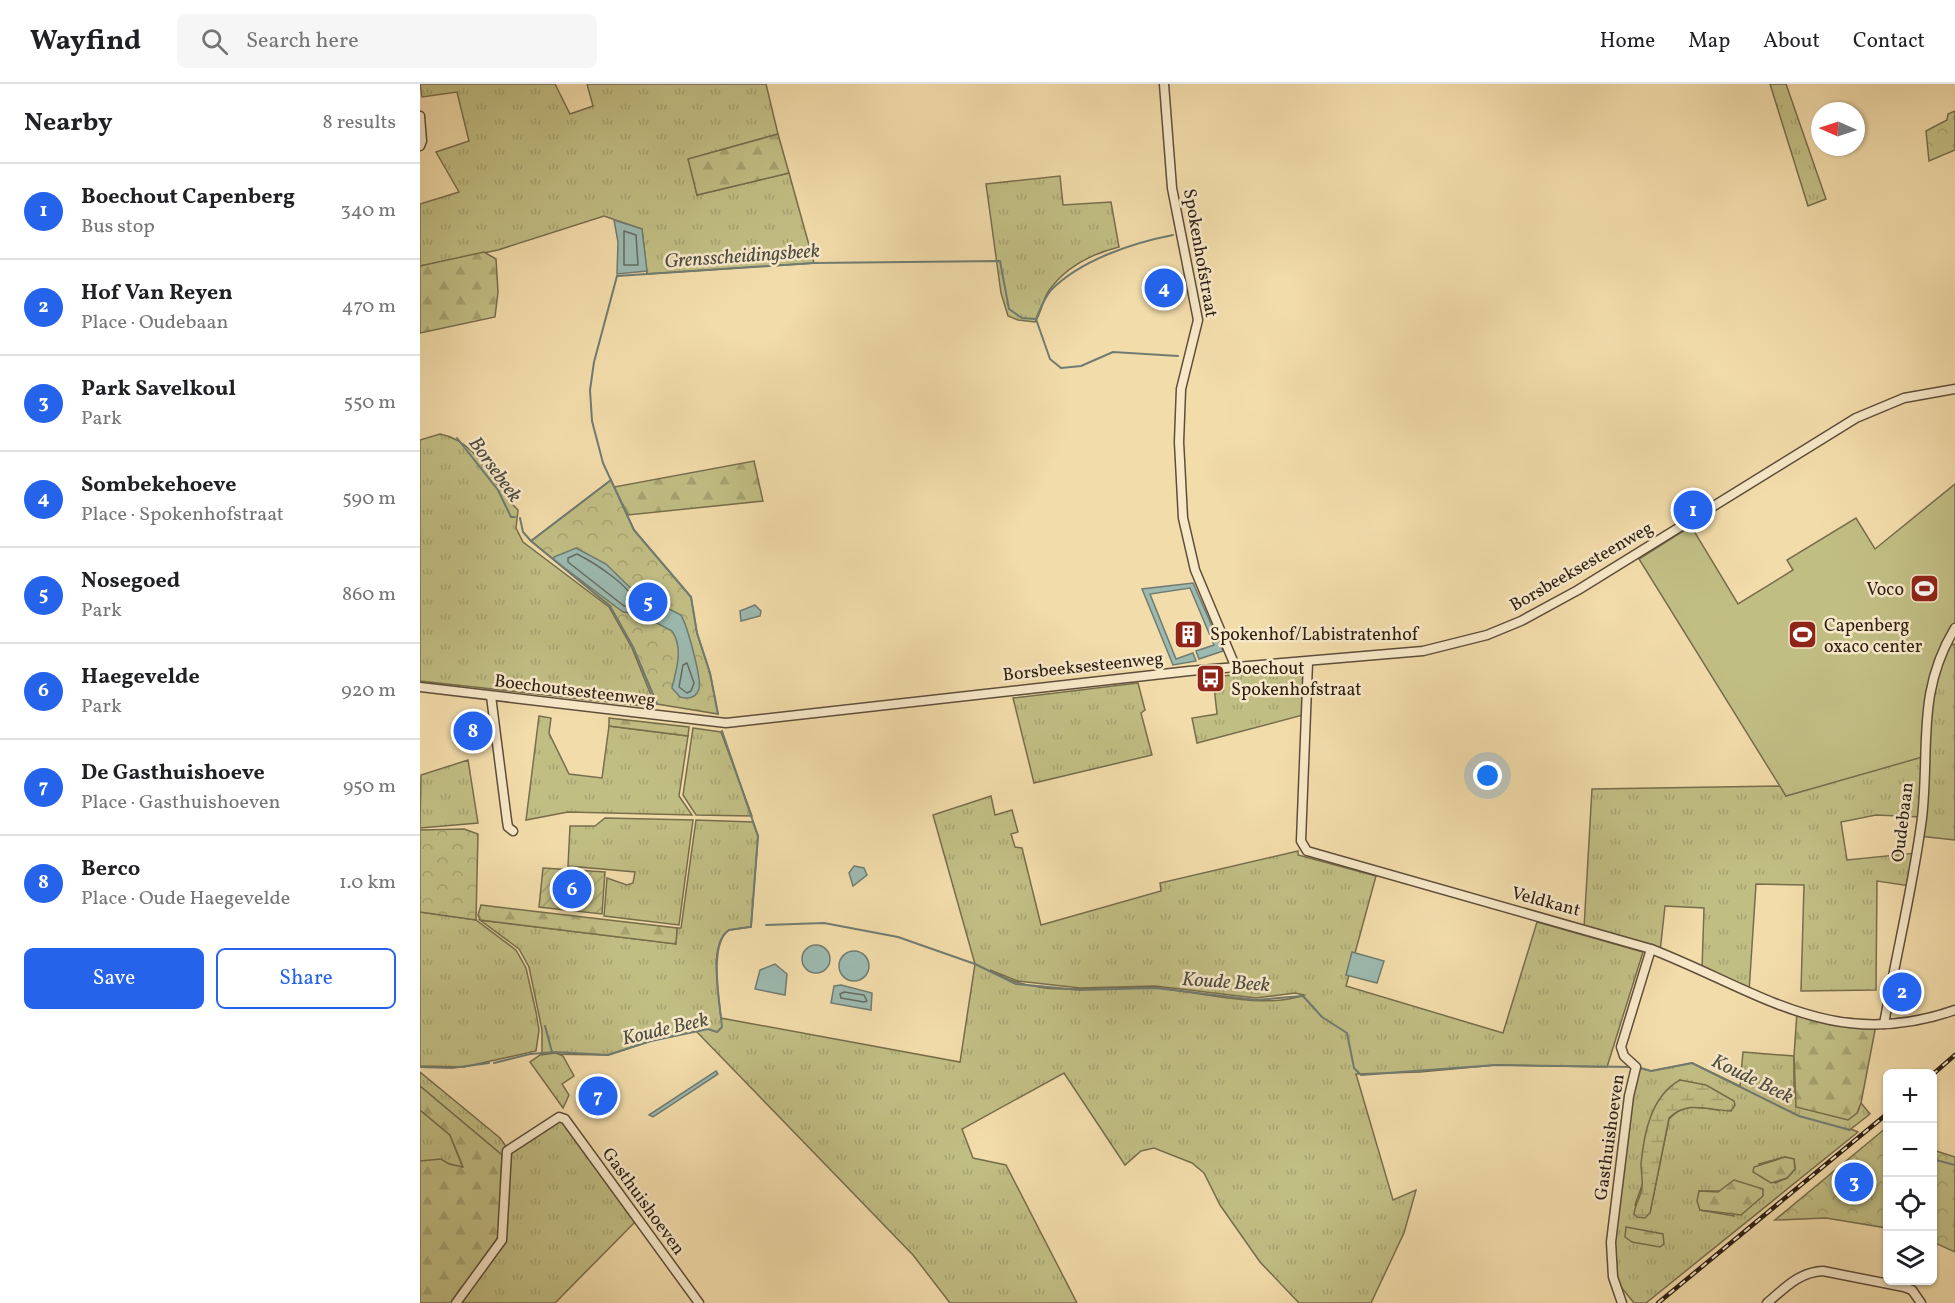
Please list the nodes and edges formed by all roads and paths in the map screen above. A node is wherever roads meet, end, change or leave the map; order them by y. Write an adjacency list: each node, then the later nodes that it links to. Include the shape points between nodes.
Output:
1 (1164, 84): 7 (street, Spokenhofstraat, via 1172,188 1198,320 1181,389 1183,518 1199,581)
2 (420, 116): 3 (street)
3 (420, 146)
4 (1955, 389): 6 (street, Borsbeeksesteenweg, via 1904,398 1856,418 1578,590 1521,621 1487,635 1424,651)
5 (1955, 628): 14 (street, Oudebaan, via 1940,656 1929,690 1922,817)
6 (1308, 662): 7 (street, Borsbeeksesteenweg); 12 (street, Veldkant, via 1301,841 1307,851)
7 (1236, 668): 10 (street, Borsbeeksesteenweg)
8 (420, 687): 9 (street, Boechoutsesteenweg)
9 (491, 696): 10 (street, Boechoutsesteenweg); 11 (street, via 507,821)
10 (726, 723)
11 (513, 831)
12 (1651, 949): 14 (street, Veldkant, via 1811,1017 1854,1025); 17 (street, Gasthuishoeven, via 1621,1047 1636,1067 1611,1242 1612,1277)
13 (1955, 1010): 14 (street, Veldkant)
14 (1884, 1024)
15 (456, 1303): 16 (street, Gasthuishoeven, via 502,1240 507,1151 556,1118 562,1118)
16 (699, 1303)
17 (1622, 1303)
18 (1767, 1303): 19 (street, via 1799,1277 1823,1271 1904,1287 1912,1290)
19 (1921, 1303)

